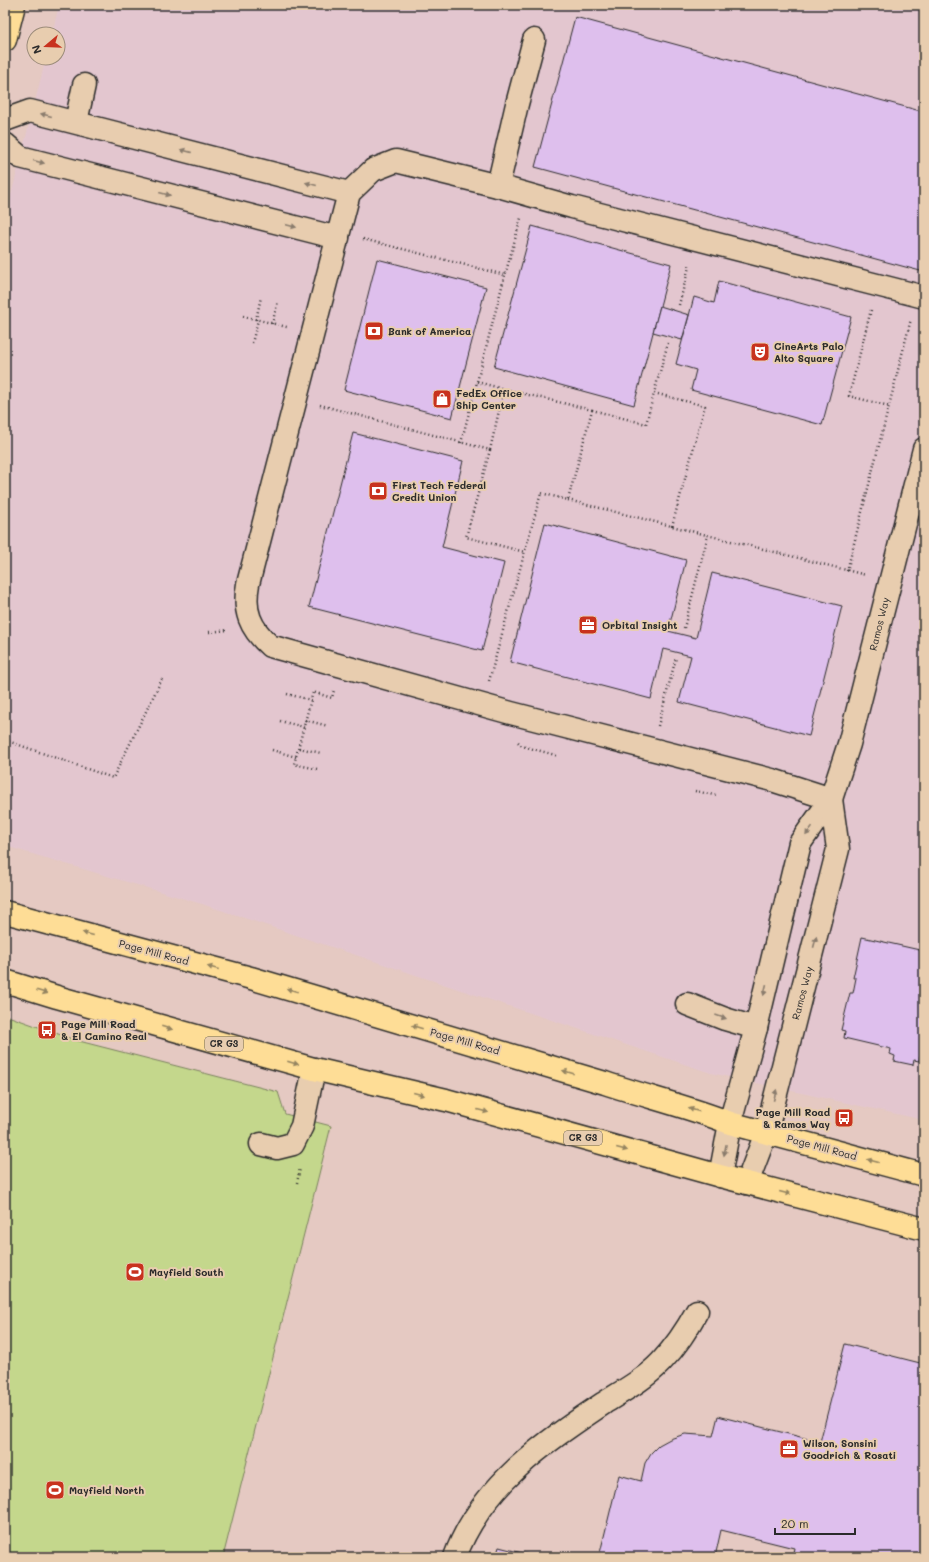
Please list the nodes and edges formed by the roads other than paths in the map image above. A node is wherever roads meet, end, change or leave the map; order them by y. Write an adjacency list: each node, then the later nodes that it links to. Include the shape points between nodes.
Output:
1 (14, 5): 2 (main road)
2 (5, 40)
3 (534, 40): 8 (lane)
4 (84, 85): 6 (lane)
5 (5, 120): 6 (lane, one-way to 5, via 30,111)
6 (76, 122): 9 (lane, one-way to 6)
7 (5, 144): 10 (lane, one-way to 10, via 20,157)
8 (498, 186): 9 (lane, via 396,161 373,170); 11 (lane)
9 (349, 193): 10 (lane)
10 (338, 236): 13 (lane, via 248,584 247,612 259,636 275,648 772,780)
11 (920, 296)
12 (924, 449): 13 (lane, Ramos Way, via 848,744)
13 (831, 799): 17 (lane, Ramos Way, one-way to 17, via 800,843); 20 (lane, Ramos Way, one-way to 13, via 838,849)
14 (5, 912): 19 (main road, Page Mill Road, one-way to 14, via 258,980)
15 (5, 981): 18 (main road, CR G3, one-way to 18)
16 (687, 1004): 17 (lane, one-way to 17)
17 (756, 1028): 19 (lane, Ramos Way)
18 (314, 1069): 21 (lane, via 302,1126 293,1144 277,1148); 23 (main road, CR G3, one-way to 23, via 446,1100)
19 (730, 1123): 20 (main road, Page Mill Road); 23 (lane, Ramos Way, one-way to 23)
20 (766, 1133): 22 (main road, Page Mill Road, one-way to 20); 24 (lane, Ramos Way)
21 (261, 1144)
22 (924, 1174)
23 (720, 1176): 24 (main road, CR G3)
24 (747, 1183): 25 (main road, CR G3, one-way to 25)
25 (924, 1229)
26 (698, 1311): 27 (lane, via 682,1338 660,1364 548,1441 503,1481 477,1513 460,1542)
27 (455, 1557)

